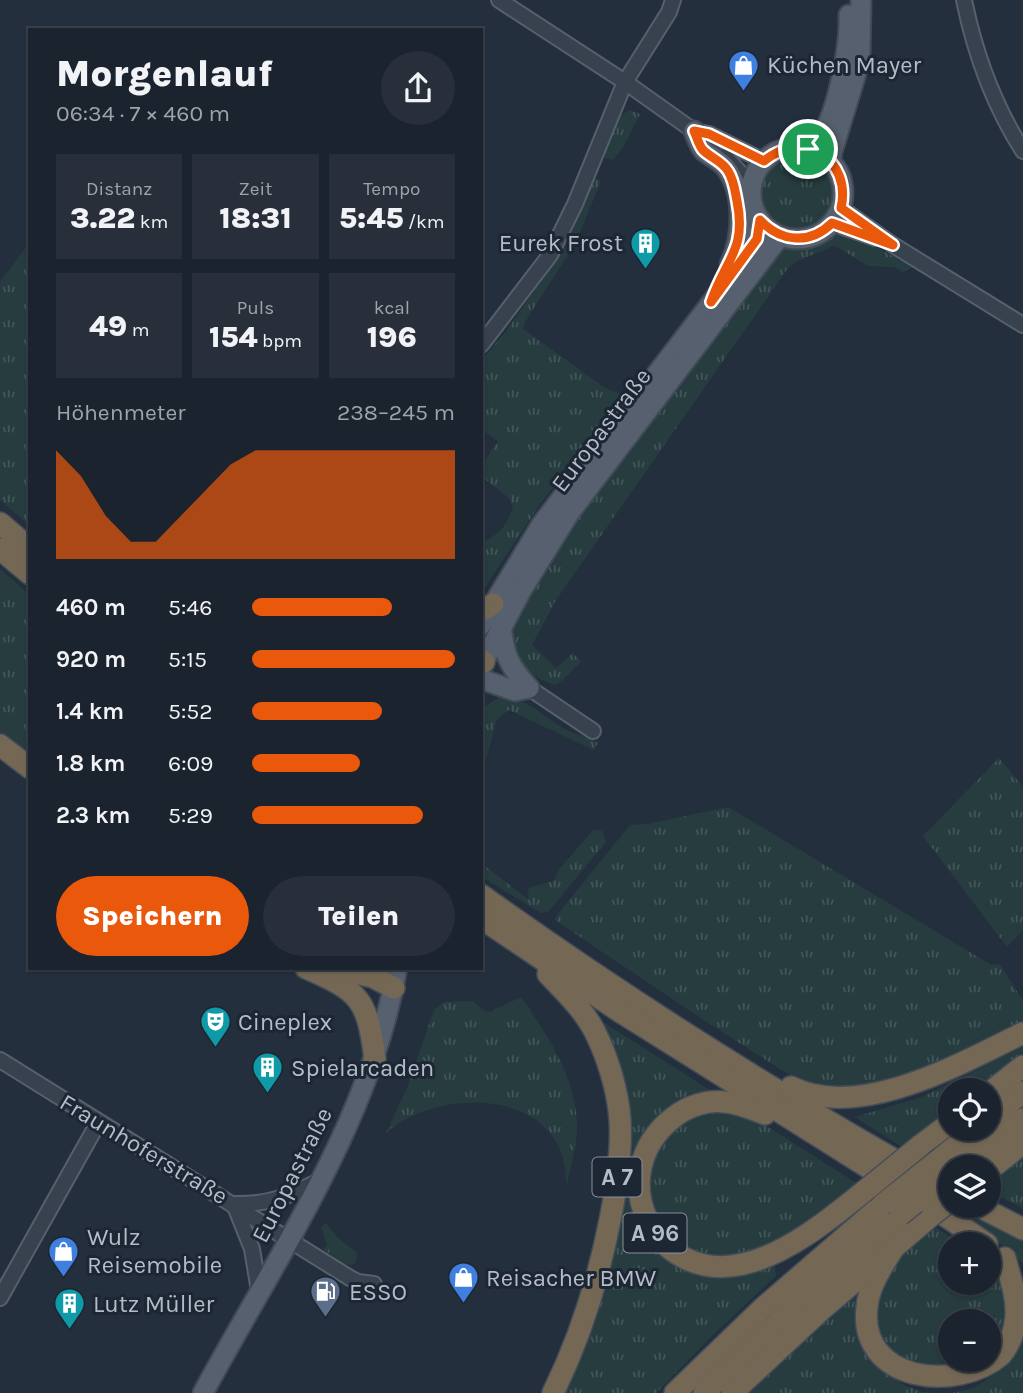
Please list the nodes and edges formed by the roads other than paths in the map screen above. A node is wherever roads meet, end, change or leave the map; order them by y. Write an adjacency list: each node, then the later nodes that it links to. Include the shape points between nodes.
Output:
1 (499, 0): 6 (street)
2 (673, 0): 6 (street)
3 (849, 0): 8 (main road, via 850,25 836,100 820,138)
4 (861, 0): 11 (main road, via 860,54)
5 (964, 0): 9 (street, via 990,89)
6 (625, 82): 7 (street); 18 (street, via 561,236)
7 (694, 131): 10 (street); 12 (street); 16 (main road, via 702,149 729,173 740,217 739,243)
8 (808, 149): 10 (main road, via 789,148); 11 (main road)
9 (1023, 150)
10 (764, 161): 12 (main road)
11 (831, 162): 13 (main road, via 841,179 843,198)
12 (752, 186): 14 (main road)
13 (837, 216): 15 (main road, via 825,230 808,238); 17 (street)
14 (760, 220): 15 (main road); 16 (main road, Europastraße, via 757,239)
15 (780, 236): 23 (main road, Europastraße, via 570,512)
16 (711, 302): 22 (main road, Europastraße, via 542,524)
17 (1023, 325)
18 (483, 342)
19 (0, 523): 20 (highway)
20 (10, 553): 21 (highway)
21 (28, 573)
22 (487, 608)
23 (501, 625): 24 (main road, Europastraße); 27 (main road, via 511,667)
24 (483, 665)
25 (483, 667): 27 (main road)
26 (483, 668): 28 (main road)
27 (529, 688): 28 (main road); 30 (street)
28 (503, 689): 29 (main road)
29 (483, 700)
30 (593, 731)
31 (0, 736): 33 (highway)
32 (0, 745): 34 (highway)
33 (28, 757)
34 (28, 766)
35 (483, 897): 37 (highway)
36 (483, 919): 37 (highway)
37 (513, 929): 38 (highway)
38 (554, 963): 43 (highway); 52 (highway, A 96); 76 (highway, A 7, via 594,1030 611,1074 620,1118 620,1158 592,1298)
39 (323, 970): 40 (highway)
40 (348, 973): 41 (highway); 44 (highway, via 366,1012)
41 (396, 978): 44 (main road, Europastraße)
42 (1023, 1033): 43 (highway, via 877,1095 821,1098)
43 (727, 1058): 60 (highway)
44 (374, 1059): 58 (main road, Europastraße)
45 (0, 1060): 51 (street, Fraunhoferstraße)
46 (1023, 1066): 47 (highway)
47 (1001, 1083)
48 (1023, 1092): 49 (highway)
49 (1001, 1110)
50 (1023, 1119): 55 (highway)
51 (98, 1123): 61 (street, Fraunhoferstraße); 74 (street)
52 (804, 1128): 53 (highway, A 96, bridge, via 723,1101 679,1113 653,1136 642,1160 642,1208 657,1236 695,1262 743,1264 801,1239); 66 (highway, A 96)
53 (938, 1133)
54 (1023, 1143): 56 (highway)
55 (968, 1155)
56 (1001, 1160)
57 (938, 1174): 77 (highway, bridge, via 882,1205 763,1308)
58 (319, 1181): 61 (street, via 270,1202); 67 (main road, Europastraße)
59 (938, 1183): 64 (highway, bridge)
60 (938, 1184)
61 (234, 1204): 67 (street, Fraunhoferstraße); 73 (street, via 251,1248)
62 (938, 1207): 64 (highway, bridge)
63 (1001, 1218): 65 (highway)
64 (909, 1221): 68 (highway); 78 (highway, via 784,1317)
65 (1023, 1229)
66 (970, 1232)
67 (288, 1239): 72 (street, Fraunhoferstraße, via 350,1278); 73 (main road, Europastraße)
68 (896, 1244): 70 (highway, via 869,1294 869,1331 893,1370 932,1387 975,1379 990,1369 1008,1345 1016,1309); 79 (highway)
69 (1001, 1255): 71 (highway, A 96)
70 (1001, 1268)
71 (1023, 1275)
72 (374, 1284)
73 (259, 1290): 75 (main road, Europastraße)
74 (0, 1298)
75 (203, 1393)
76 (553, 1393)
77 (675, 1393)
78 (704, 1393)
79 (732, 1393)

